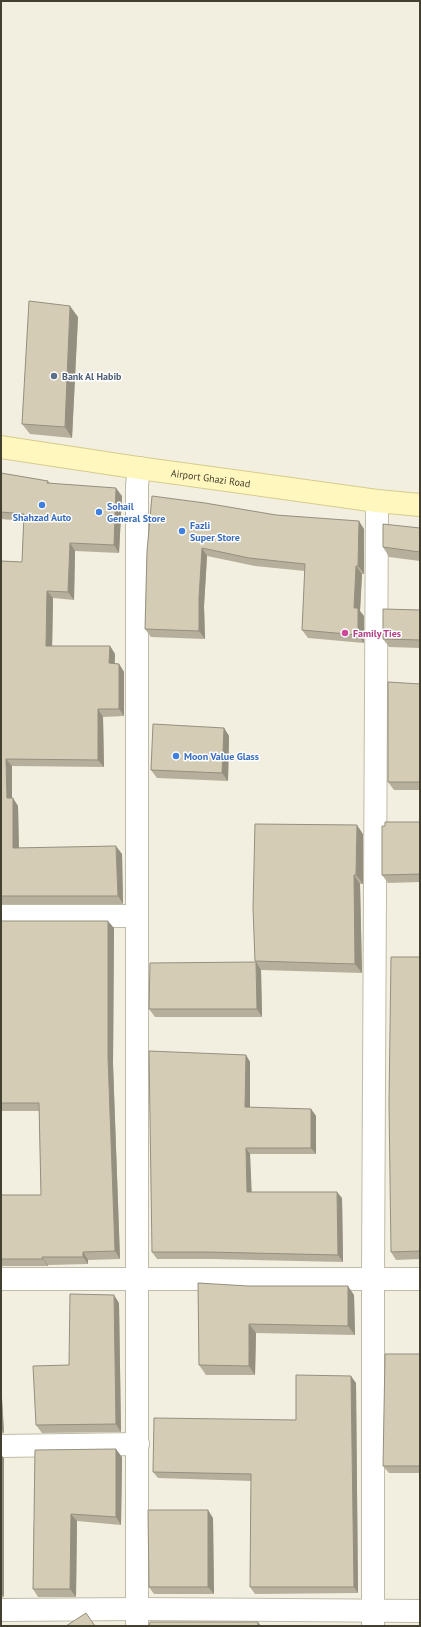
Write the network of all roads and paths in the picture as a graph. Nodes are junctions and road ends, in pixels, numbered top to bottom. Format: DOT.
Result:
graph roads {
  1 [pos="1,447"];
  2 [pos="139,468"];
  3 [pos="377,501"];
  4 [pos="420,505"];
  5 [pos="1,916"];
  6 [pos="137,916"];
  7 [pos="1,1279"];
  8 [pos="136,1279"];
  9 [pos="372,1279"];
  10 [pos="420,1279"];
  11 [pos="138,1444"];
  12 [pos="1,1446"];
  13 [pos="1,1610"];
  14 [pos="420,1611"];
  15 [pos="138,1618"];
  16 [pos="373,1619"];
  1 -- 2 [label="main road, Airport Ghazi Road"];
  2 -- 3 [label="main road, Airport Ghazi Road"];
  2 -- 6 [label="street"];
  3 -- 4 [label="main road, Airport Ghazi Road"];
  3 -- 9 [label="street"];
  5 -- 6 [label="street"];
  6 -- 8 [label="street"];
  7 -- 8 [label="street"];
  8 -- 9 [label="street"];
  8 -- 11 [label="street"];
  9 -- 10 [label="street"];
  9 -- 16 [label="street"];
  11 -- 12 [label="street"];
  11 -- 15 [label="street"];
  13 -- 15 [label="street"];
  14 -- 16 [label="street"];
  15 -- 16 [label="street"];
}
